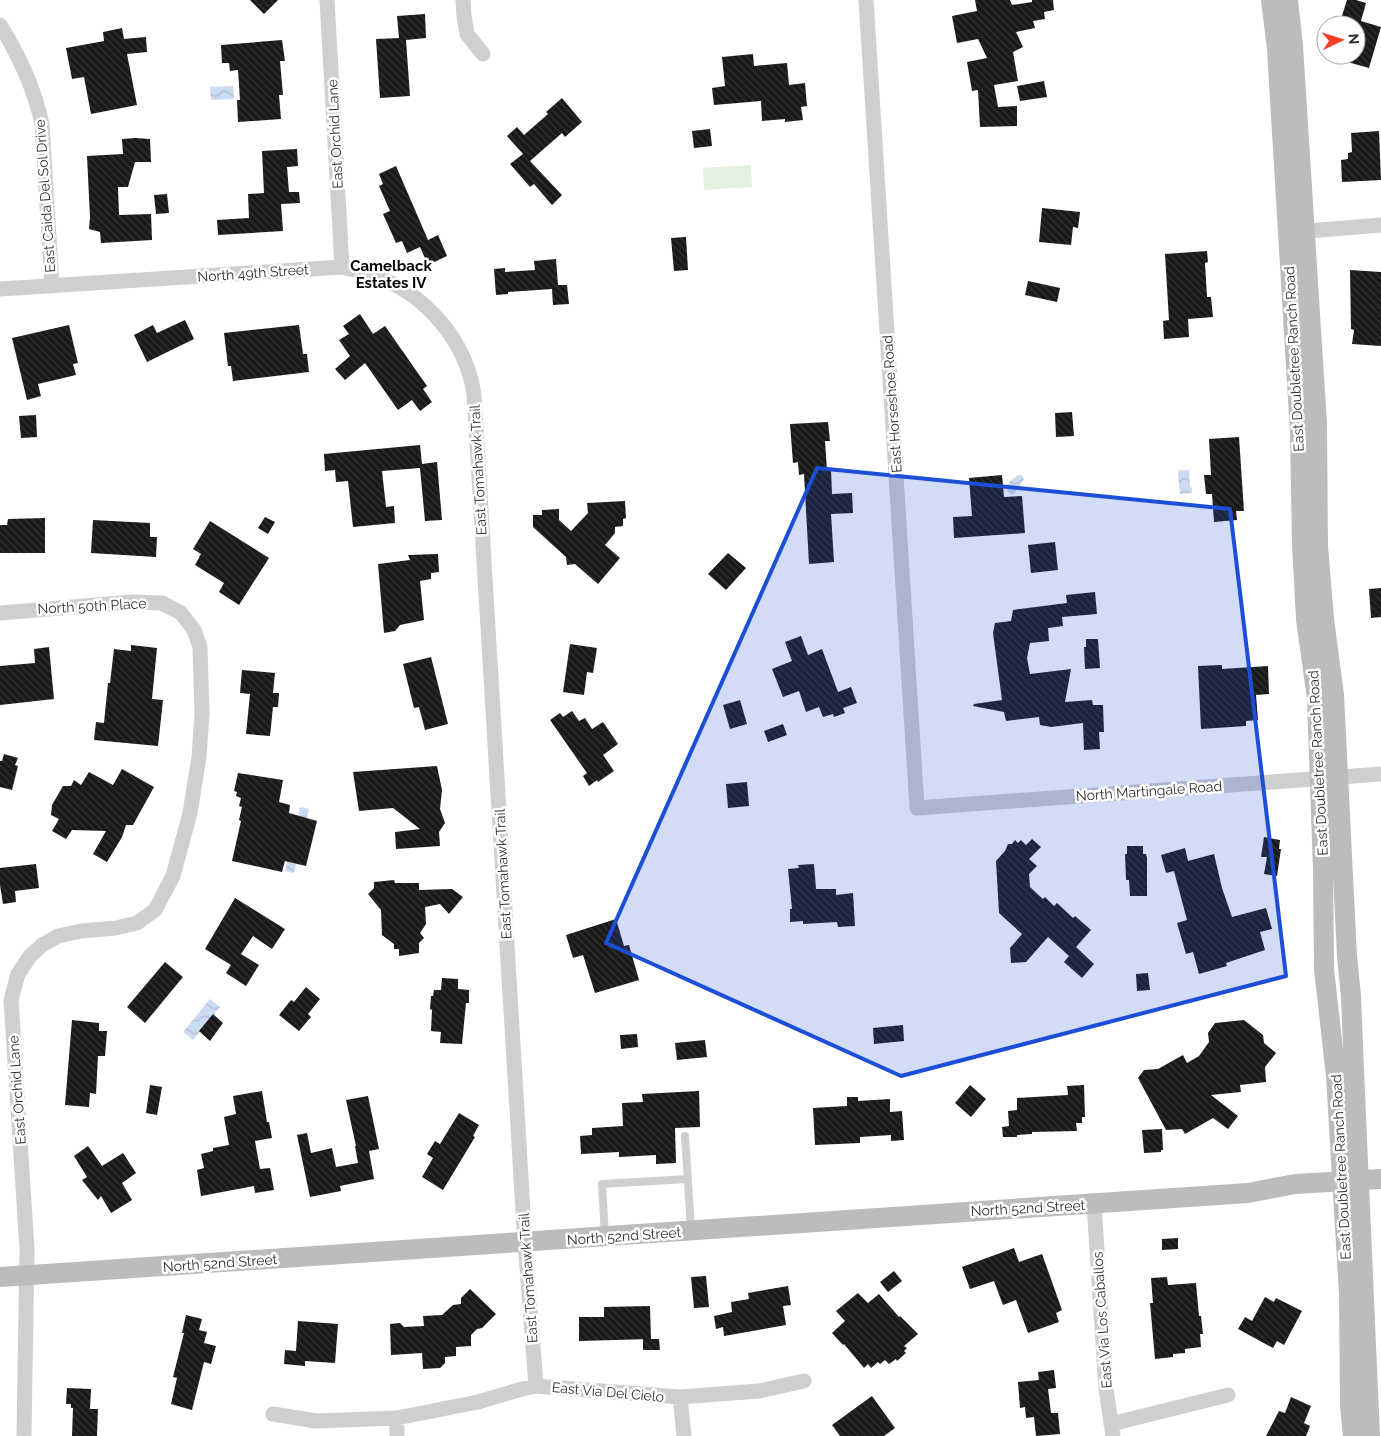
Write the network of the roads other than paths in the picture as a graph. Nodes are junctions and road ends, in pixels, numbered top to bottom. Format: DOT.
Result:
graph roads {
  1 [pos="327,0"];
  2 [pos="463,0"];
  3 [pos="866,0"];
  4 [pos="1271,0"];
  5 [pos="1288,0"];
  6 [pos="0,25"];
  7 [pos="483,54"];
  8 [pos="1381,225"];
  9 [pos="1296,232"];
  10 [pos="342,267"];
  11 [pos="52,286"];
  12 [pos="0,289"];
  13 [pos="467,363"];
  14 [pos="0,613"];
  15 [pos="181,613"];
  16 [pos="1381,774"];
  17 [pos="1330,778"];
  18 [pos="917,808"];
  19 [pos="1351,1006"];
  20 [pos="1328,1007"];
  21 [pos="685,1136"];
  22 [pos="688,1179"];
  23 [pos="1381,1179"];
  24 [pos="1350,1187"];
  25 [pos="1381,1191"];
  26 [pos="1094,1204"];
  27 [pos="691,1231"];
  28 [pos="605,1238"];
  29 [pos="525,1243"];
  30 [pos="27,1276"];
  31 [pos="0,1277"];
  32 [pos="804,1381"];
  33 [pos="536,1386"];
  34 [pos="1228,1395"];
  35 [pos="680,1397"];
  36 [pos="1359,1406"];
  37 [pos="273,1414"];
  38 [pos="397,1418"];
  39 [pos="1112,1430"];
  40 [pos="24,1436"];
  41 [pos="397,1436"];
  42 [pos="684,1436"];
  43 [pos="1353,1436"];
  44 [pos="1370,1436"];
  1 -- 10 [label="street, East Orchid Lane"];
  2 -- 7 [label="street"];
  3 -- 18 [label="street, East Horseshoe Road"];
  4 -- 9 [label="main road, East Doubletree Ranch Road"];
  5 -- 9 [label="main road, East Doubletree Ranch Road"];
  6 -- 11 [label="street, East Caida Del Sol Drive"];
  8 -- 9 [label="street"];
  9 -- 17 [label="main road, East Doubletree Ranch Road"];
  10 -- 11 [label="street, North 49th Street"];
  10 -- 13 [label="street, North 49th Street"];
  11 -- 12 [label="street, North 49th Street"];
  13 -- 29 [label="street, East Tomahawk Trail"];
  14 -- 15 [label="street, North 50th Place"];
  15 -- 30 [label="street, East Orchid Lane"];
  16 -- 17 [label="street, North Martingale Road"];
  17 -- 18 [label="street, North Martingale Road"];
  17 -- 19 [label="main road, East Doubletree Ranch Road"];
  17 -- 20 [label="main road, East Doubletree Ranch Road"];
  19 -- 20 [label="main road"];
  19 -- 24 [label="main road, East Doubletree Ranch Road"];
  20 -- 24 [label="main road, East Doubletree Ranch Road"];
  21 -- 22 [label="lane"];
  22 -- 27 [label="lane"];
  22 -- 28 [label="lane"];
  23 -- 24 [label="main road, North 52nd Street"];
  24 -- 25 [label="main road, North 52nd Street"];
  24 -- 26 [label="main road, North 52nd Street"];
  24 -- 36 [label="main road, East Doubletree Ranch Road"];
  26 -- 27 [label="main road, North 52nd Street"];
  26 -- 39 [label="street, East Via Los Caballos"];
  27 -- 28 [label="main road, North 52nd Street"];
  28 -- 29 [label="main road, North 52nd Street"];
  29 -- 30 [label="main road, North 52nd Street"];
  29 -- 33 [label="street, East Tomahawk Trail"];
  30 -- 31 [label="main road, North 52nd Street"];
  30 -- 40 [label="street, East Orchid Lane"];
  32 -- 35 [label="street, East Via Del Cielo"];
  33 -- 35 [label="street, East Via Del Cielo"];
  33 -- 38 [label="street, East Via Del Cielo"];
  34 -- 39 [label="street"];
  35 -- 42 [label="street, East Via Del Cielo"];
  36 -- 43 [label="main road, East Doubletree Ranch Road"];
  36 -- 44 [label="main road, East Doubletree Ranch Road"];
  37 -- 38 [label="street, East Via Del Cielo"];
  38 -- 41 [label="street"];
}
